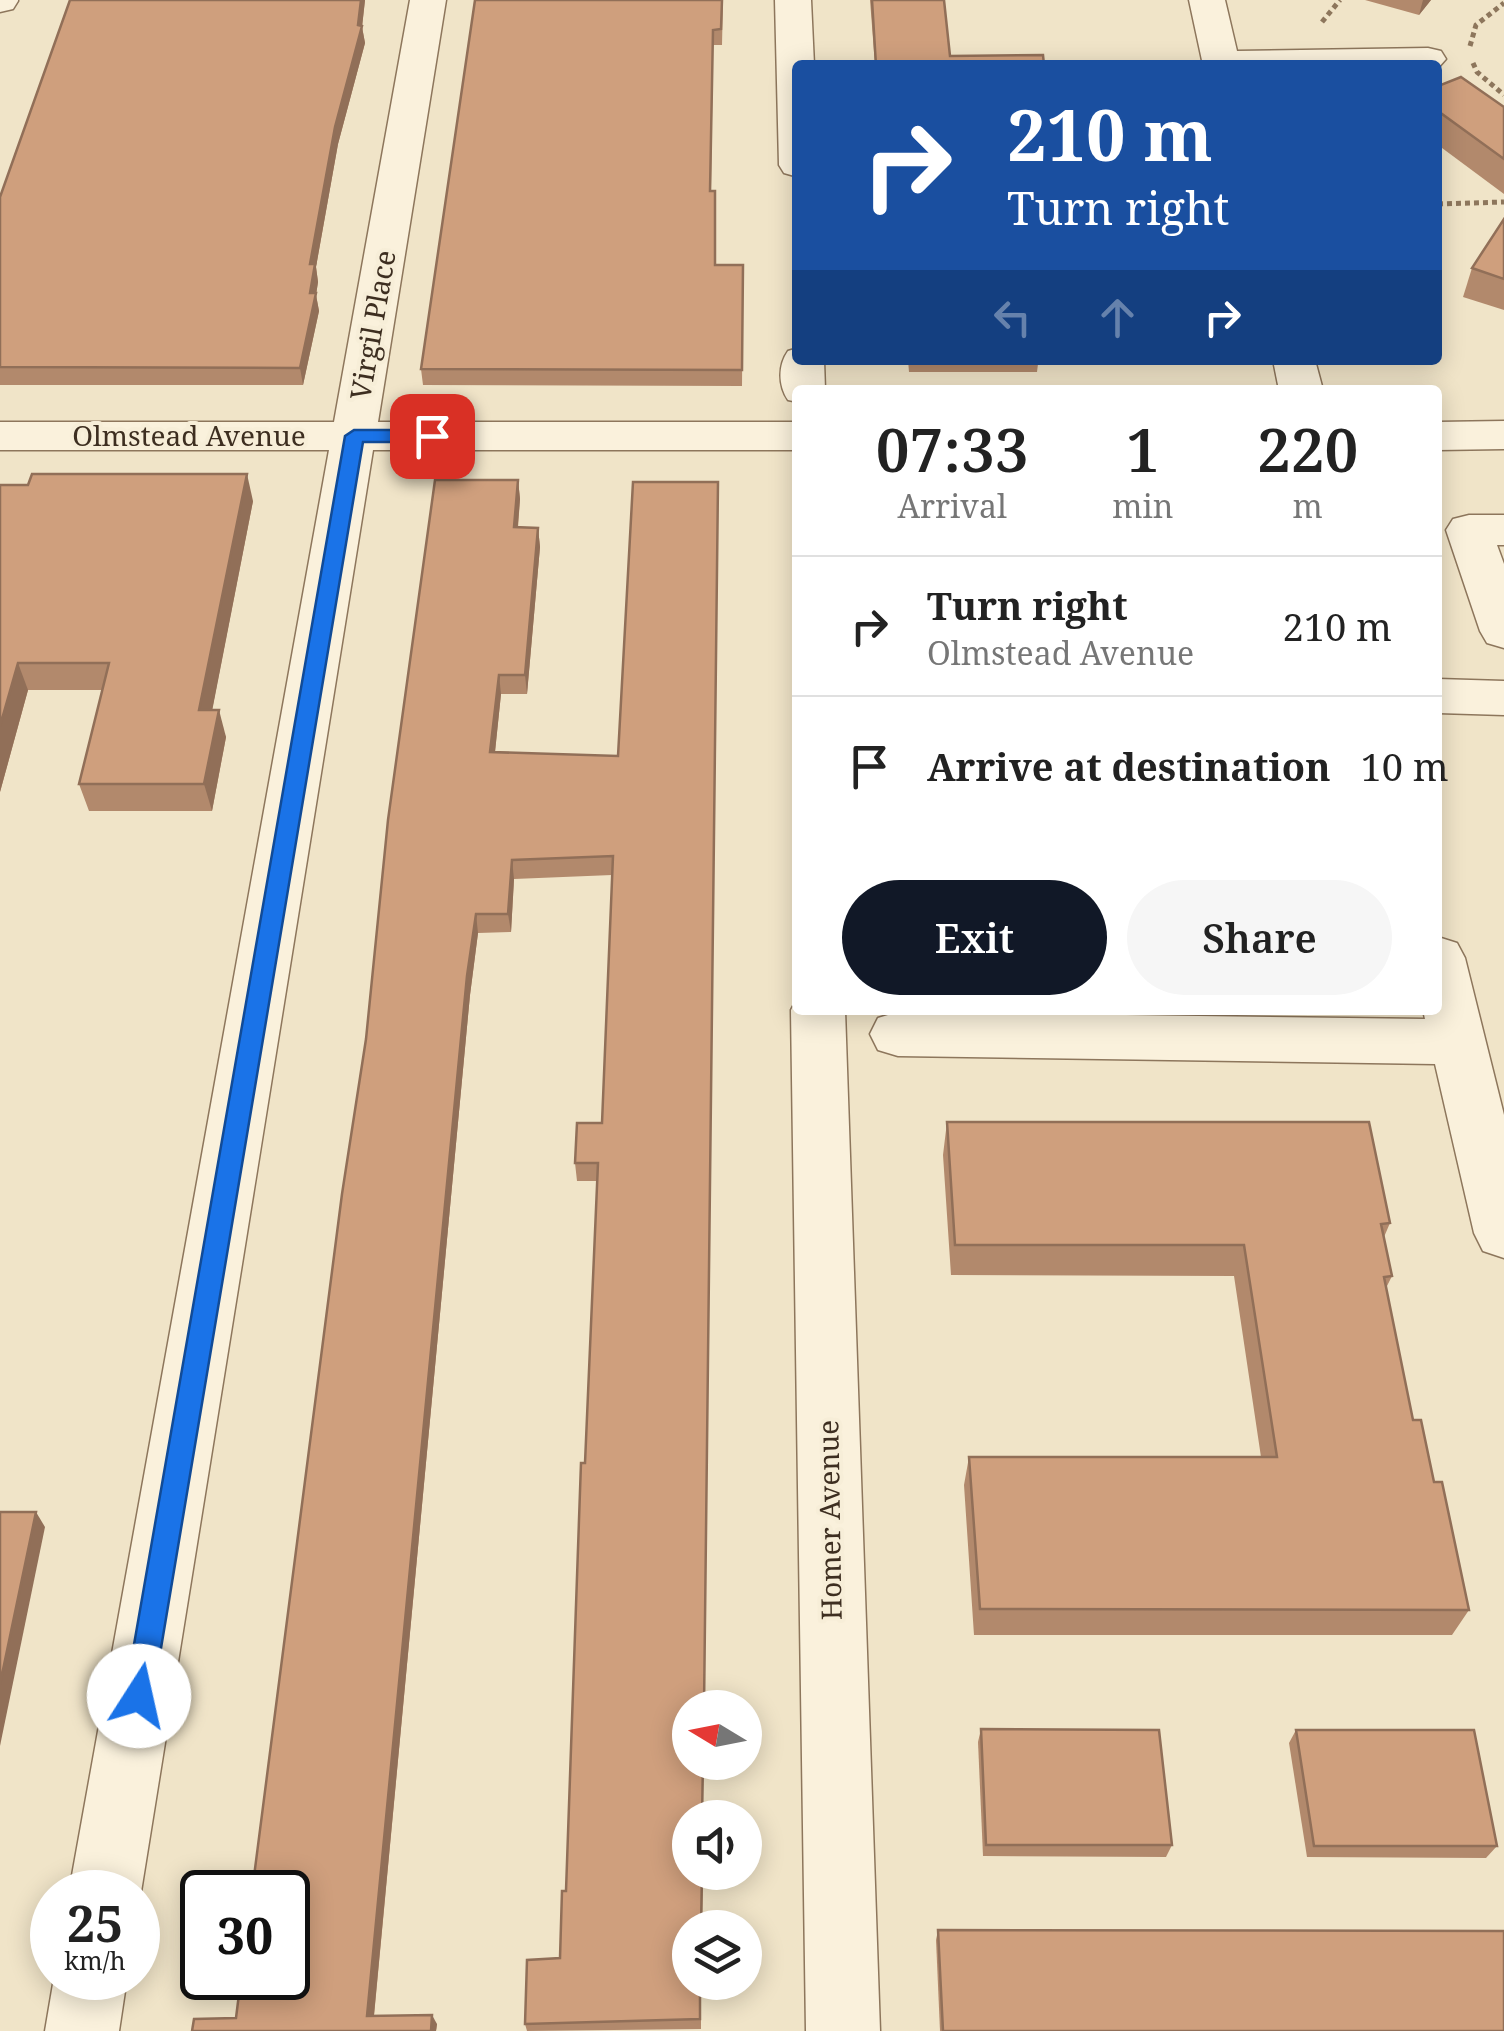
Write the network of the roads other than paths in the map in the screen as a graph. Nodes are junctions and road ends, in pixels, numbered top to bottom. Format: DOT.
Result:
graph roads {
  1 [pos="428,0"];
  2 [pos="793,0"];
  3 [pos="1207,0"];
  4 [pos="1428,59"];
  5 [pos="795,60"];
  6 [pos="1221,60"];
  7 [pos="1387,60"];
  8 [pos="1504,435"];
  9 [pos="0,436"];
  10 [pos="354,436"];
  11 [pos="792,436"];
  12 [pos="1442,436"];
  13 [pos="1504,530"];
  14 [pos="1504,631"];
  15 [pos="1442,696"];
  16 [pos="1504,698"];
  17 [pos="1442,975"];
  18 [pos="818,1015"];
  19 [pos="898,1034"];
  20 [pos="1458,1042"];
  21 [pos="1504,1233"];
  22 [pos="109,1870"];
  23 [pos="87,2000"];
  24 [pos="82,2031"];
  25 [pos="842,2031"];
  1 -- 10 [label="street, Virgil Place"];
  2 -- 5 [label="street"];
  3 -- 6 [label="street"];
  4 -- 7 [label="street"];
  8 -- 12 [label="street"];
  9 -- 10 [label="street, Olmstead Avenue"];
  10 -- 11 [label="street, Olmstead Avenue"];
  10 -- 22 [label="street, Virgil Place"];
  13 -- 14 [label="street"];
  15 -- 16 [label="street"];
  17 -- 20 [label="street"];
  18 -- 25 [label="street, Homer Avenue"];
  19 -- 20 [label="street"];
  20 -- 21 [label="street"];
  23 -- 24 [label="street"];
}
